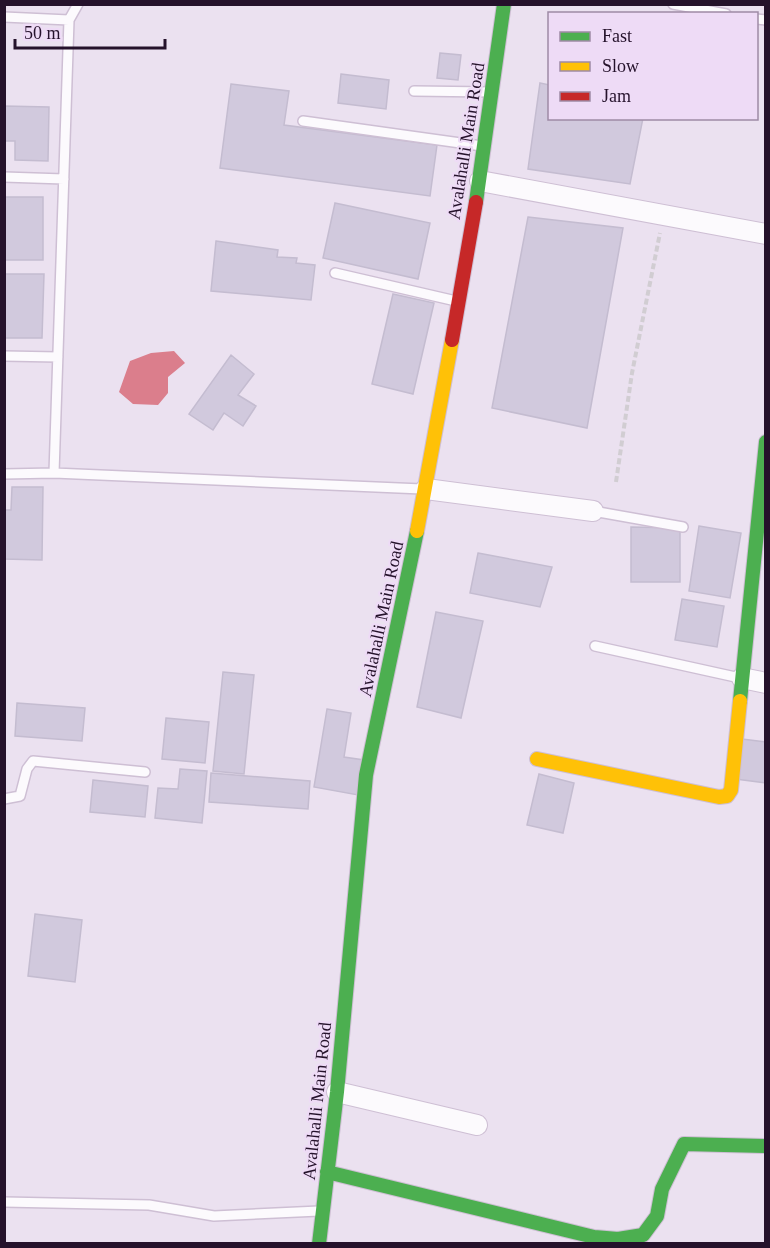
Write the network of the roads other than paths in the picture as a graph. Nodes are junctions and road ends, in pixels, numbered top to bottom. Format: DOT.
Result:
graph roads {
  1 [pos="78,4"];
  2 [pos="504,4"];
  3 [pos="673,4"];
  4 [pos="715,12"];
  5 [pos="4,17"];
  6 [pos="69,20"];
  7 [pos="414,91"];
  8 [pos="493,92"];
  9 [pos="303,121"];
  10 [pos="485,147"];
  11 [pos="4,177"];
  12 [pos="64,178"];
  13 [pos="480,181"];
  14 [pos="765,234"];
  15 [pos="335,273"];
  16 [pos="458,301"];
  17 [pos="4,356"];
  18 [pos="58,357"];
  19 [pos="765,442"];
  20 [pos="54,472"];
  21 [pos="4,474"];
  22 [pos="426,489"];
  23 [pos="593,511"];
  24 [pos="683,526"];
  25 [pos="595,646"];
  26 [pos="742,678"];
  27 [pos="765,683"];
  28 [pos="537,759"];
  29 [pos="145,772"];
  30 [pos="4,799"];
  31 [pos="338,1092"];
  32 [pos="477,1125"];
  33 [pos="765,1146"];
  34 [pos="327,1172"];
  35 [pos="4,1202"];
  36 [pos="322,1211"];
  37 [pos="322,1242"];
  1 -- 6 [label="lane"];
  2 -- 8 [label="main road, Avalahalli Main Road"];
  3 -- 4 [label="lane"];
  5 -- 6 [label="lane"];
  6 -- 12 [label="lane"];
  7 -- 8 [label="lane"];
  8 -- 10 [label="main road, Avalahalli Main Road"];
  9 -- 10 [label="lane"];
  10 -- 13 [label="main road, Avalahalli Main Road"];
  11 -- 12 [label="lane"];
  12 -- 18 [label="lane"];
  13 -- 14 [label="street"];
  13 -- 16 [label="main road, Avalahalli Main Road"];
  15 -- 16 [label="lane"];
  16 -- 22 [label="main road, Avalahalli Main Road"];
  17 -- 18 [label="lane"];
  18 -- 20 [label="lane"];
  19 -- 26 [label="main road"];
  20 -- 21 [label="lane"];
  20 -- 22 [label="lane"];
  22 -- 23 [label="street"];
  22 -- 31 [label="main road, Avalahalli Main Road"];
  23 -- 24 [label="lane"];
  25 -- 26 [label="lane"];
  26 -- 27 [label="street"];
  26 -- 28 [label="main road"];
  29 -- 30 [label="lane"];
  31 -- 32 [label="street"];
  31 -- 34 [label="main road, Avalahalli Main Road"];
  33 -- 34 [label="main road"];
  34 -- 36 [label="main road, Avalahalli Main Road"];
  35 -- 36 [label="lane"];
  36 -- 37 [label="main road, Avalahalli Main Road"];
}
